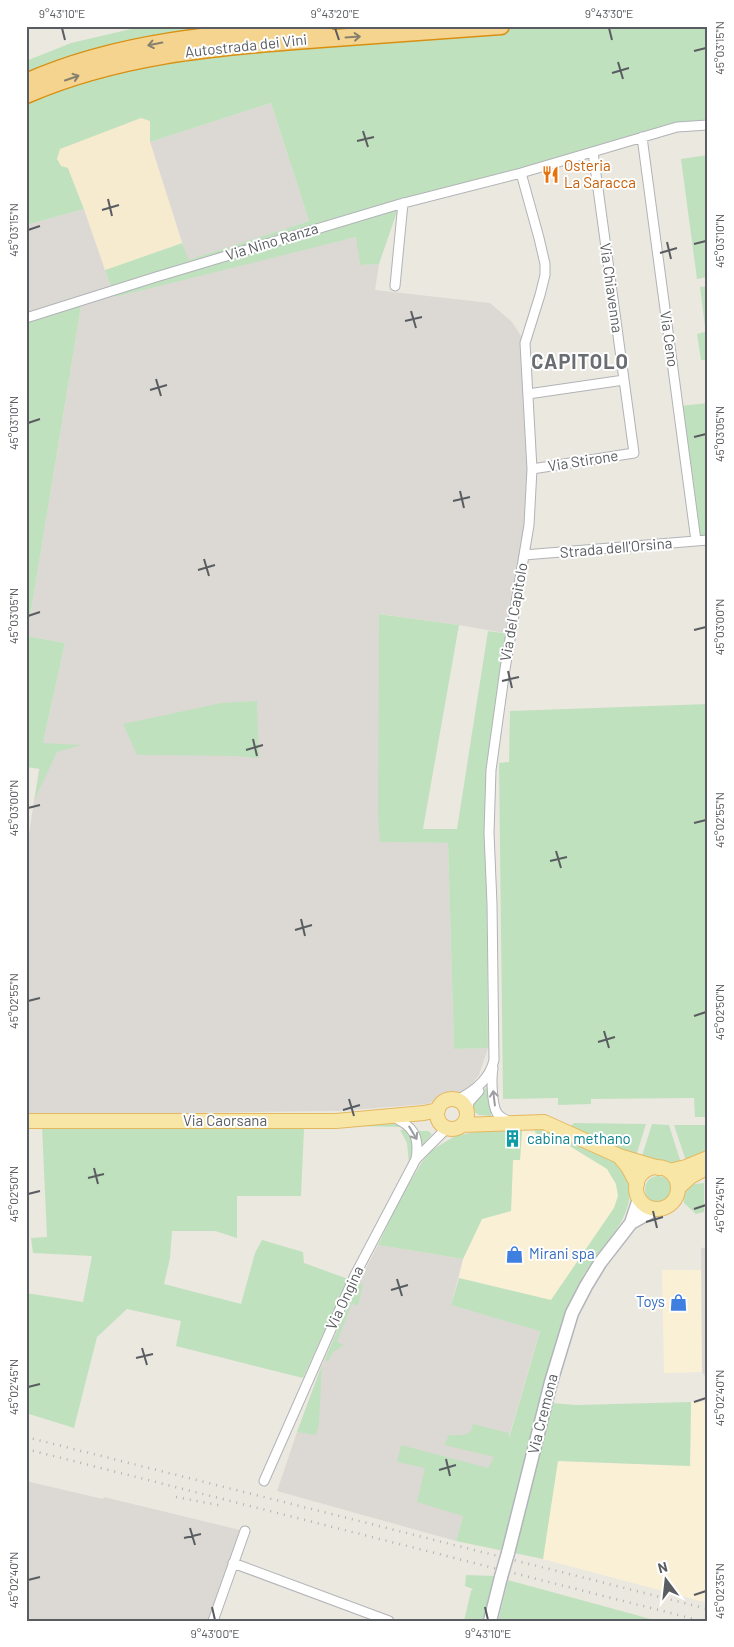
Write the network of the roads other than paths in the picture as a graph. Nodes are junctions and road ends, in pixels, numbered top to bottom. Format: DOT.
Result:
graph roads {
  1 [pos="325,26"];
  2 [pos="501,26"];
  3 [pos="26,82"];
  4 [pos="26,95"];
  5 [pos="708,126"];
  6 [pos="642,137"];
  7 [pos="593,152"];
  8 [pos="521,173"];
  9 [pos="403,203"];
  10 [pos="395,286"];
  11 [pos="26,318"];
  12 [pos="624,380"];
  13 [pos="528,394"];
  14 [pos="634,453"];
  15 [pos="532,469"];
  16 [pos="708,540"];
  17 [pos="696,541"];
  18 [pos="524,555"];
  19 [pos="491,1071"];
  20 [pos="457,1100"];
  21 [pos="438,1110"];
  22 [pos="424,1114"];
  23 [pos="393,1116"];
  24 [pos="465,1117"];
  25 [pos="26,1121"];
  26 [pos="506,1123"];
  27 [pos="444,1126"];
  28 [pos="619,1156"];
  29 [pos="416,1158"];
  30 [pos="708,1158"];
  31 [pos="708,1167"];
  32 [pos="664,1169"];
  33 [pos="637,1184"];
  34 [pos="678,1188"];
  35 [pos="639,1199"];
  36 [pos="656,1209"];
  37 [pos="631,1223"];
  38 [pos="264,1481"];
  39 [pos="245,1531"];
  40 [pos="233,1563"];
  41 [pos="213,1621"];
  42 [pos="389,1621"];
  43 [pos="490,1621"];
  1 -- 3 [label="highway, Autostrada dei Vini, one-way"];
  4 -- 2 [label="highway, Autostrada dei Vini, one-way"];
  5 -- 6 [label="street, Via Nino Ranza"];
  6 -- 7 [label="street, Via Nino Ranza"];
  6 -- 17 [label="street, Via Ceno"];
  7 -- 8 [label="street, Via Nino Ranza"];
  7 -- 12 [label="street, Via Chiavenna"];
  8 -- 9 [label="street, Via Nino Ranza"];
  8 -- 13 [label="street, Via del Capitolo"];
  9 -- 10 [label="street"];
  9 -- 11 [label="street, Via Nino Ranza"];
  12 -- 13 [label="street"];
  12 -- 14 [label="street, Via Chiavenna"];
  13 -- 15 [label="street, Via del Capitolo"];
  14 -- 15 [label="street, Via Stirone"];
  15 -- 18 [label="street, Via del Capitolo"];
  16 -- 17 [label="street, Strada dell'Orsina"];
  17 -- 18 [label="street, Strada dell'Orsina"];
  18 -- 19 [label="street, Via del Capitolo"];
  19 -- 20 [label="street"];
  19 -- 24 [label="street"];
  26 -- 19 [label="street, Via del Capitolo, one-way"];
  20 -- 21 [label="main road, Via Caorsana"];
  20 -- 24 [label="main road"];
  21 -- 22 [label="main road, Via Caorsana"];
  21 -- 27 [label="main road"];
  22 -- 23 [label="main road, Via Caorsana"];
  22 -- 27 [label="main road"];
  23 -- 25 [label="main road, Via Caorsana"];
  23 -- 29 [label="street, one-way"];
  24 -- 26 [label="main road"];
  24 -- 27 [label="main road"];
  26 -- 28 [label="main road"];
  27 -- 29 [label="street, Via Ongina"];
  28 -- 32 [label="main road"];
  28 -- 33 [label="main road"];
  29 -- 38 [label="street, Via Ongina"];
  30 -- 32 [label="main road"];
  31 -- 34 [label="main road"];
  32 -- 33 [label="main road"];
  32 -- 34 [label="main road"];
  33 -- 35 [label="main road"];
  34 -- 36 [label="main road"];
  35 -- 36 [label="main road"];
  35 -- 37 [label="main road"];
  36 -- 37 [label="main road"];
  37 -- 43 [label="main road, Via Cremona, bridge"];
  39 -- 40 [label="street"];
  40 -- 41 [label="street"];
  40 -- 42 [label="street"];
}
